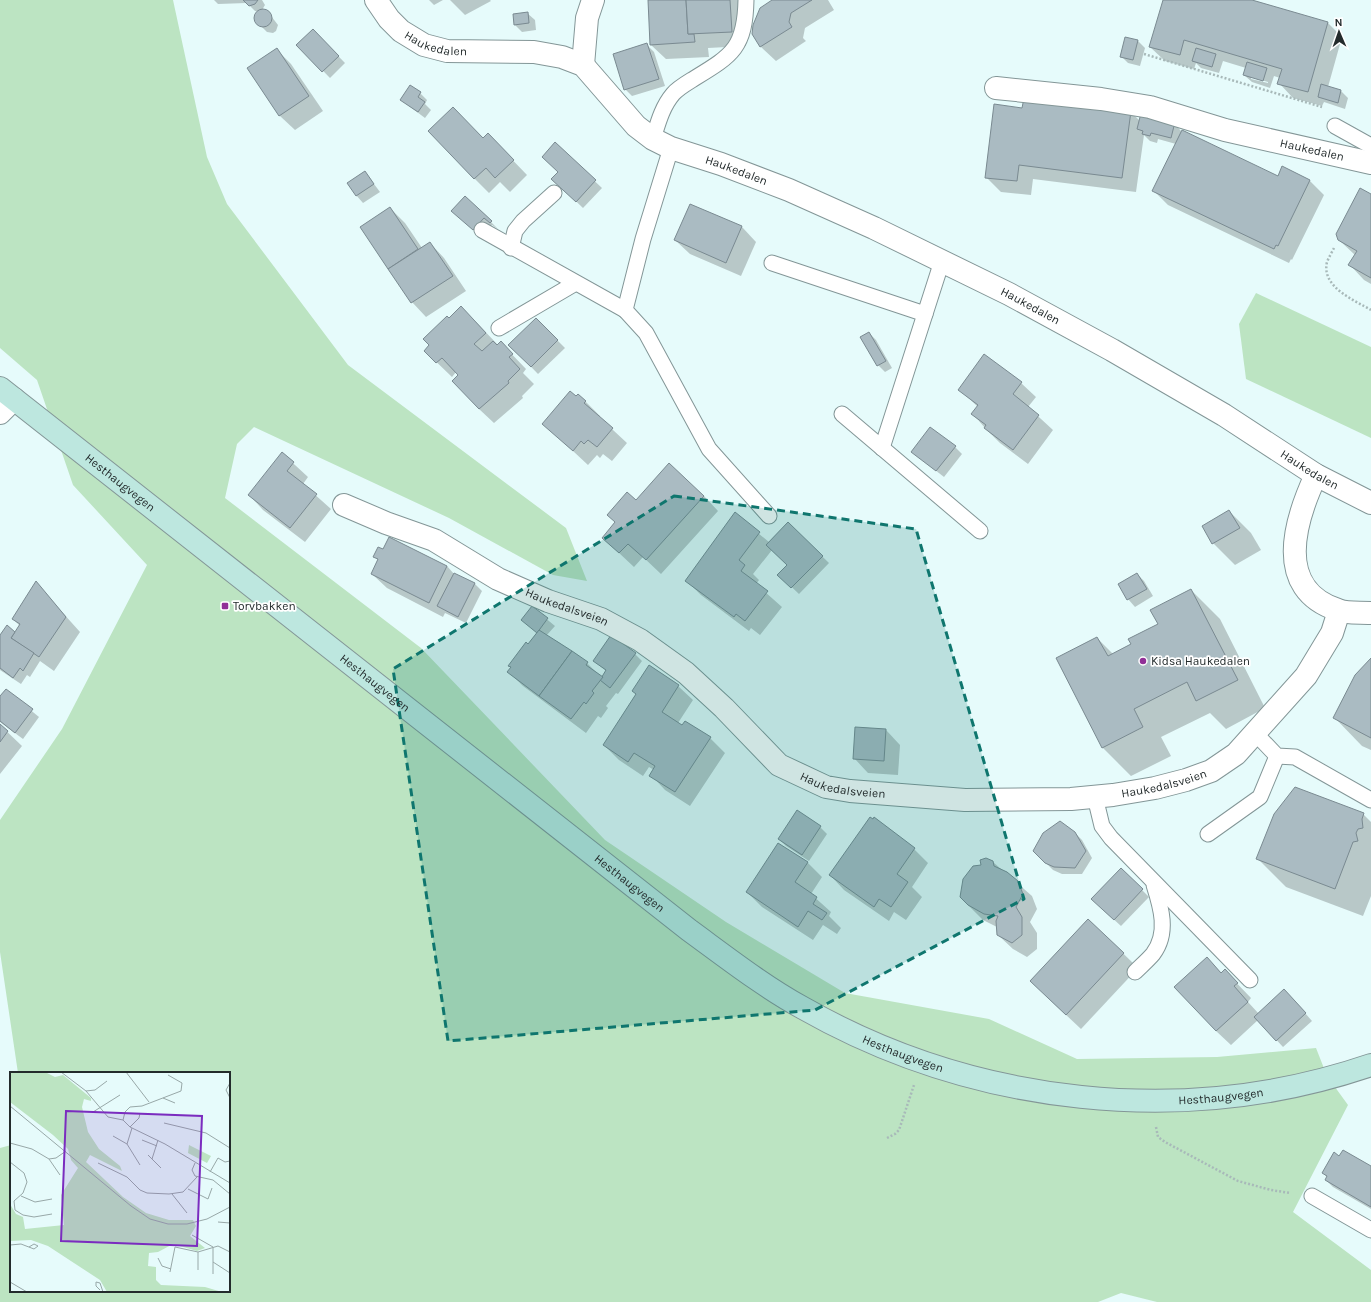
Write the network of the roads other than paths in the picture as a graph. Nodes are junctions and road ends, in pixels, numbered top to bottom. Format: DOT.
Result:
graph roads {
  1 [pos="376,0"];
  2 [pos="593,0"];
  3 [pos="746,0"];
  4 [pos="583,65"];
  5 [pos="996,88"];
  6 [pos="1335,126"];
  7 [pos="662,144"];
  8 [pos="1371,146"];
  9 [pos="1371,163"];
  10 [pos="554,193"];
  11 [pos="482,230"];
  12 [pos="511,248"];
  13 [pos="942,261"];
  14 [pos="772,263"];
  15 [pos="574,284"];
  16 [pos="625,310"];
  17 [pos="925,314"];
  18 [pos="499,328"];
  19 [pos="5,400"];
  20 [pos="842,414"];
  21 [pos="882,448"];
  22 [pos="1316,475"];
  23 [pos="1371,503"];
  24 [pos="344,505"];
  25 [pos="769,516"];
  26 [pos="980,531"];
  27 [pos="1339,611"];
  28 [pos="1371,613"];
  29 [pos="1256,734"];
  30 [pos="1277,756"];
  31 [pos="1095,797"];
  32 [pos="1371,800"];
  33 [pos="1208,834"];
  34 [pos="1153,882"];
  35 [pos="1135,972"];
  36 [pos="1250,980"];
  37 [pos="1371,1065"];
  38 [pos="1312,1196"];
  39 [pos="1371,1230"];
  1 -- 4 [label="street, Haukedalen"];
  2 -- 4 [label="street"];
  3 -- 7 [label="lane"];
  4 -- 7 [label="street, Haukedalen"];
  5 -- 9 [label="street, Haukedalen"];
  6 -- 8 [label="lane"];
  7 -- 13 [label="street, Haukedalen"];
  7 -- 16 [label="lane"];
  10 -- 12 [label="lane"];
  11 -- 12 [label="lane"];
  12 -- 15 [label="lane"];
  13 -- 17 [label="lane"];
  13 -- 22 [label="street, Haukedalen"];
  14 -- 17 [label="lane"];
  15 -- 16 [label="lane"];
  15 -- 18 [label="lane"];
  16 -- 25 [label="lane"];
  17 -- 21 [label="lane"];
  19 -- 37 [label="main road, Hesthaugvegen"];
  20 -- 21 [label="lane"];
  21 -- 26 [label="lane"];
  22 -- 23 [label="street, Haukedalen"];
  22 -- 27 [label="street"];
  24 -- 31 [label="street, Haukedalsveien"];
  27 -- 28 [label="street"];
  27 -- 29 [label="street, Haukedalsveien"];
  29 -- 30 [label="lane"];
  29 -- 31 [label="street, Haukedalsveien"];
  30 -- 32 [label="lane"];
  30 -- 33 [label="lane"];
  31 -- 34 [label="lane"];
  34 -- 35 [label="lane"];
  34 -- 36 [label="lane"];
  38 -- 39 [label="lane"];
}
